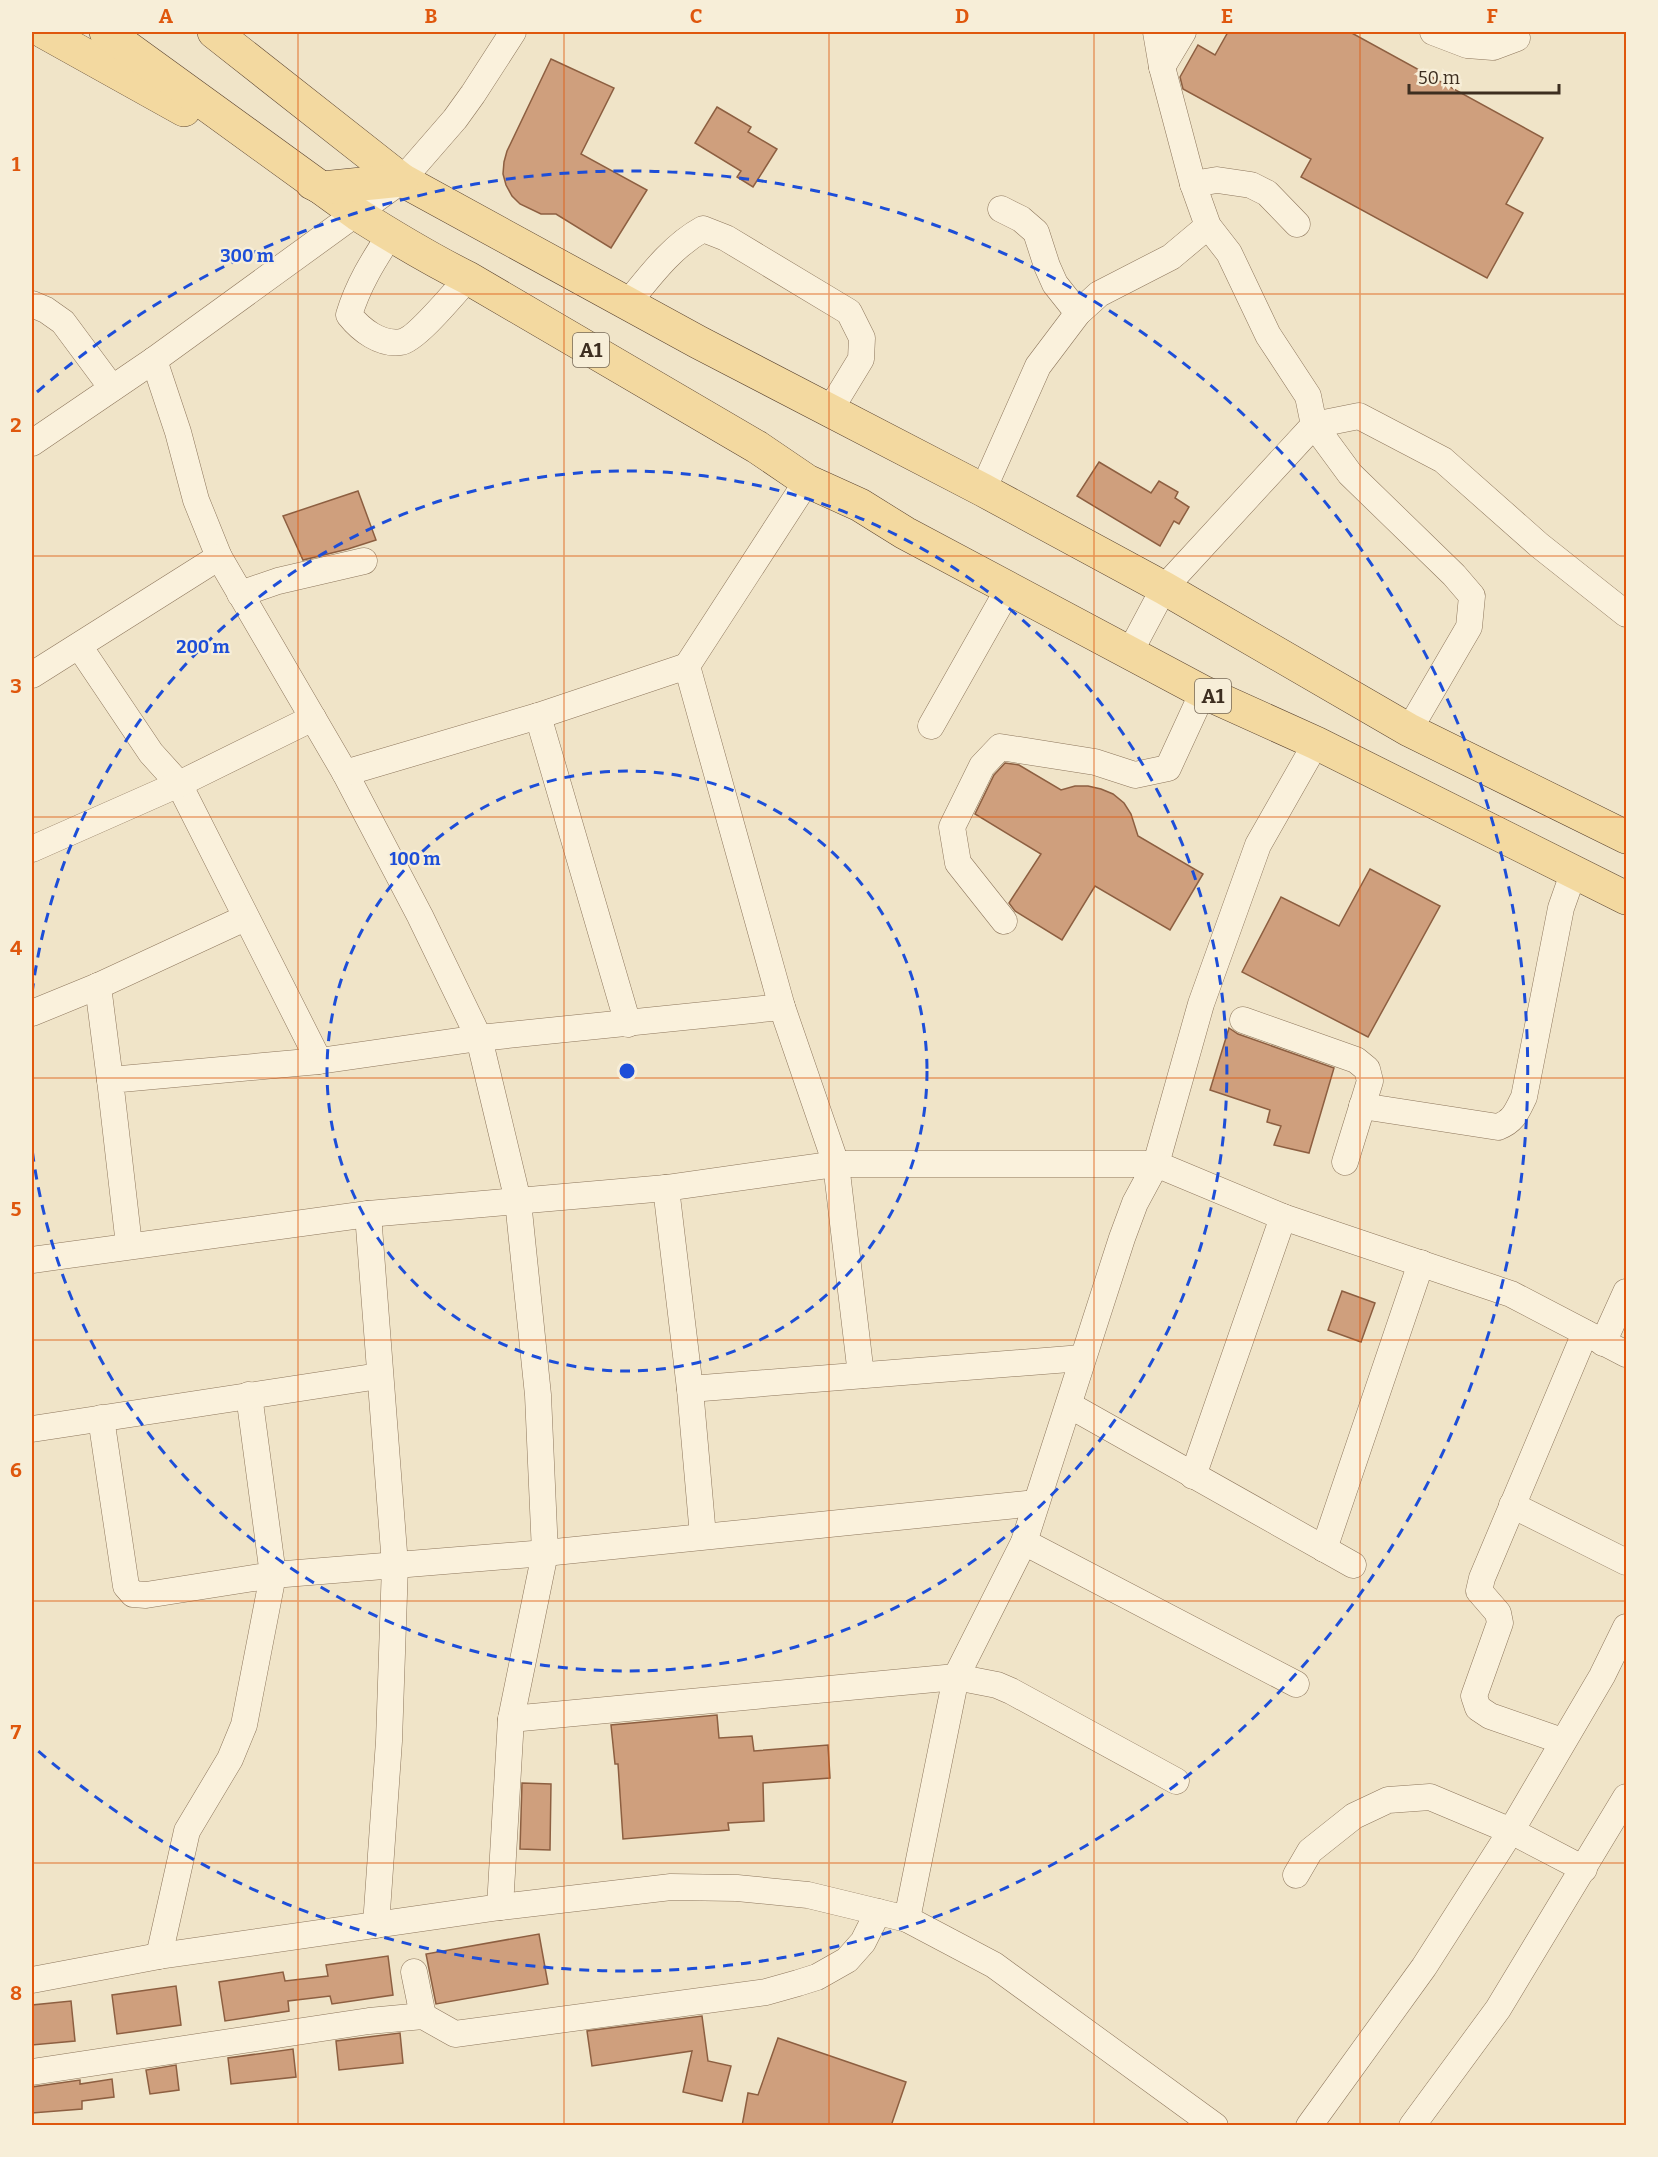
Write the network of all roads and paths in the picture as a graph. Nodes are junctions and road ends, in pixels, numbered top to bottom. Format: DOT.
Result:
graph roads {
  1 [pos="44,32"];
  2 [pos="106,32"];
  3 [pos="214,32"];
  4 [pos="513,32"];
  5 [pos="1156,32"];
  6 [pos="1183,32"];
  7 [pos="1433,32"];
  8 [pos="1517,38"];
  9 [pos="1162,67"];
  10 [pos="402,180"];
  11 [pos="1193,184"];
  12 [pos="322,188"];
  13 [pos="1001,209"];
  14 [pos="357,214"];
  15 [pos="1297,224"];
  16 [pos="1208,226"];
  17 [pos="390,235"];
  18 [pos="468,278"];
  19 [pos="627,303"];
  20 [pos="32,304"];
  21 [pos="1078,313"];
  22 [pos="154,360"];
  23 [pos="112,388"];
  24 [pos="830,410"];
  25 [pos="1314,425"];
  26 [pos="32,442"];
  27 [pos="807,482"];
  28 [pos="982,490"];
  29 [pos="219,557"];
  30 [pos="364,561"];
  31 [pos="1009,588"];
  32 [pos="1164,588"];
  33 [pos="240,594"];
  34 [pos="1626,614"];
  35 [pos="79,646"];
  36 [pos="1130,652"];
  37 [pos="687,666"];
  38 [pos="32,675"];
  39 [pos="1203,692"];
  40 [pos="538,716"];
  41 [pos="313,718"];
  42 [pos="931,726"];
  43 [pos="1409,730"];
  44 [pos="1316,743"];
  45 [pos="345,773"];
  46 [pos="179,783"];
  47 [pos="1626,837"];
  48 [pos="32,849"];
  49 [pos="1574,871"];
  50 [pos="1626,898"];
  51 [pos="245,918"];
  52 [pos="1004,921"];
  53 [pos="98,986"];
  54 [pos="782,1007"];
  55 [pos="32,1013"];
  56 [pos="1243,1020"];
  57 [pos="628,1024"];
  58 [pos="479,1038"];
  59 [pos="319,1061"];
  60 [pos="110,1080"];
  61 [pos="1362,1106"];
  62 [pos="1345,1162"];
  63 [pos="836,1164"];
  64 [pos="1156,1164"];
  65 [pos="666,1188"];
  66 [pos="518,1201"];
  67 [pos="368,1214"];
  68 [pos="1283,1217"];
  69 [pos="129,1245"];
  70 [pos="32,1260"];
  71 [pos="1421,1263"];
  72 [pos="1626,1292"];
  73 [pos="1594,1338"];
  74 [pos="1626,1354"];
  75 [pos="1082,1358"];
  76 [pos="861,1375"];
  77 [pos="379,1376"];
  78 [pos="690,1389"];
  79 [pos="249,1395"];
  80 [pos="1069,1405"];
  81 [pos="101,1418"];
  82 [pos="32,1429"];
  83 [pos="1193,1476"];
  84 [pos="1036,1503"];
  85 [pos="1512,1505"];
  86 [pos="703,1536"];
  87 [pos="1024,1542"];
  88 [pos="1324,1549"];
  89 [pos="545,1553"];
  90 [pos="1626,1562"];
  91 [pos="1353,1564"];
  92 [pos="395,1565"];
  93 [pos="273,1575"];
  94 [pos="1626,1628"];
  95 [pos="956,1677"];
  96 [pos="1296,1684"];
  97 [pos="511,1719"];
  98 [pos="1562,1741"];
  99 [pos="1176,1781"];
  100 [pos="1626,1797"];
  101 [pos="1511,1831"];
  102 [pos="1584,1869"];
  103 [pos="1296,1875"];
  104 [pos="500,1907"];
  105 [pos="878,1912"];
  106 [pos="907,1919"];
  107 [pos="376,1925"];
  108 [pos="159,1956"];
  109 [pos="414,1972"];
  110 [pos="32,1980"];
  111 [pos="423,2016"];
  112 [pos="32,2072"];
  113 [pos="1215,2126"];
  114 [pos="1309,2126"];
  115 [pos="1412,2126"];
  1 -- 12 [label="main road"];
  2 -- 12 [label="main road, A1"];
  3 -- 10 [label="main road"];
  4 -- 10 [label="street"];
  5 -- 9 [label="street"];
  6 -- 9 [label="street"];
  7 -- 8 [label="street"];
  9 -- 11 [label="street"];
  10 -- 12 [label="main road"];
  10 -- 14 [label="street"];
  10 -- 19 [label="main road"];
  11 -- 15 [label="street"];
  11 -- 16 [label="street"];
  12 -- 14 [label="main road, A1"];
  13 -- 21 [label="street"];
  14 -- 17 [label="main road, A1"];
  14 -- 22 [label="street"];
  16 -- 21 [label="street"];
  16 -- 25 [label="street"];
  17 -- 18 [label="main road, A1"];
  17 -- 18 [label="street"];
  18 -- 27 [label="main road, A1"];
  19 -- 24 [label="main road"];
  19 -- 24 [label="street"];
  20 -- 23 [label="street"];
  21 -- 28 [label="street"];
  22 -- 23 [label="street"];
  22 -- 29 [label="street"];
  23 -- 26 [label="street"];
  24 -- 28 [label="main road"];
  25 -- 32 [label="street"];
  25 -- 34 [label="street"];
  25 -- 43 [label="street"];
  27 -- 31 [label="main road, A1"];
  27 -- 37 [label="street"];
  28 -- 32 [label="main road"];
  29 -- 33 [label="street"];
  29 -- 35 [label="street"];
  30 -- 33 [label="street"];
  31 -- 36 [label="main road, A1"];
  31 -- 42 [label="street"];
  32 -- 36 [label="street"];
  32 -- 43 [label="main road"];
  33 -- 41 [label="street"];
  35 -- 38 [label="street"];
  35 -- 46 [label="street"];
  36 -- 39 [label="main road, A1"];
  37 -- 40 [label="street"];
  37 -- 54 [label="street"];
  39 -- 44 [label="main road, A1"];
  39 -- 52 [label="street"];
  40 -- 45 [label="street"];
  40 -- 57 [label="street"];
  41 -- 45 [label="street"];
  41 -- 46 [label="street"];
  43 -- 47 [label="main road"];
  44 -- 49 [label="main road, A1"];
  44 -- 64 [label="street"];
  45 -- 58 [label="street"];
  46 -- 48 [label="street"];
  46 -- 51 [label="street"];
  49 -- 50 [label="main road, A1"];
  49 -- 61 [label="street"];
  51 -- 53 [label="street"];
  51 -- 59 [label="street"];
  53 -- 55 [label="street"];
  53 -- 60 [label="street"];
  54 -- 57 [label="street"];
  54 -- 63 [label="street"];
  56 -- 61 [label="street"];
  57 -- 58 [label="street"];
  58 -- 59 [label="street"];
  58 -- 66 [label="street"];
  59 -- 60 [label="street"];
  60 -- 69 [label="street"];
  61 -- 62 [label="street"];
  63 -- 64 [label="street"];
  63 -- 65 [label="street"];
  63 -- 76 [label="street"];
  64 -- 68 [label="street"];
  64 -- 75 [label="street"];
  65 -- 66 [label="street"];
  65 -- 78 [label="street"];
  66 -- 67 [label="street"];
  66 -- 89 [label="street"];
  67 -- 69 [label="street"];
  67 -- 77 [label="street"];
  68 -- 71 [label="street"];
  68 -- 83 [label="street"];
  69 -- 70 [label="street"];
  71 -- 73 [label="street"];
  71 -- 88 [label="street"];
  72 -- 73 [label="street"];
  73 -- 74 [label="street"];
  73 -- 85 [label="street"];
  75 -- 76 [label="street"];
  75 -- 80 [label="street"];
  76 -- 78 [label="street"];
  77 -- 79 [label="street"];
  77 -- 92 [label="street"];
  78 -- 86 [label="street"];
  79 -- 81 [label="street"];
  79 -- 93 [label="street"];
  80 -- 83 [label="street"];
  80 -- 84 [label="street"];
  81 -- 82 [label="street"];
  81 -- 93 [label="street"];
  83 -- 88 [label="street"];
  84 -- 86 [label="street"];
  84 -- 87 [label="street"];
  85 -- 90 [label="street"];
  85 -- 98 [label="street"];
  86 -- 89 [label="street"];
  87 -- 95 [label="street"];
  87 -- 96 [label="street"];
  88 -- 91 [label="street"];
  89 -- 92 [label="street"];
  89 -- 97 [label="street"];
  92 -- 93 [label="street"];
  92 -- 107 [label="street"];
  93 -- 108 [label="street"];
  94 -- 98 [label="street"];
  95 -- 97 [label="street"];
  95 -- 99 [label="street"];
  95 -- 106 [label="street"];
  97 -- 104 [label="street"];
  98 -- 101 [label="street"];
  100 -- 102 [label="street"];
  101 -- 102 [label="street"];
  101 -- 103 [label="street"];
  101 -- 114 [label="street"];
  102 -- 115 [label="street"];
  104 -- 105 [label="street"];
  104 -- 107 [label="street"];
  105 -- 106 [label="street"];
  105 -- 111 [label="street"];
  106 -- 113 [label="street"];
  107 -- 108 [label="street"];
  108 -- 110 [label="street"];
  109 -- 111 [label="street"];
  111 -- 112 [label="street"];
}
